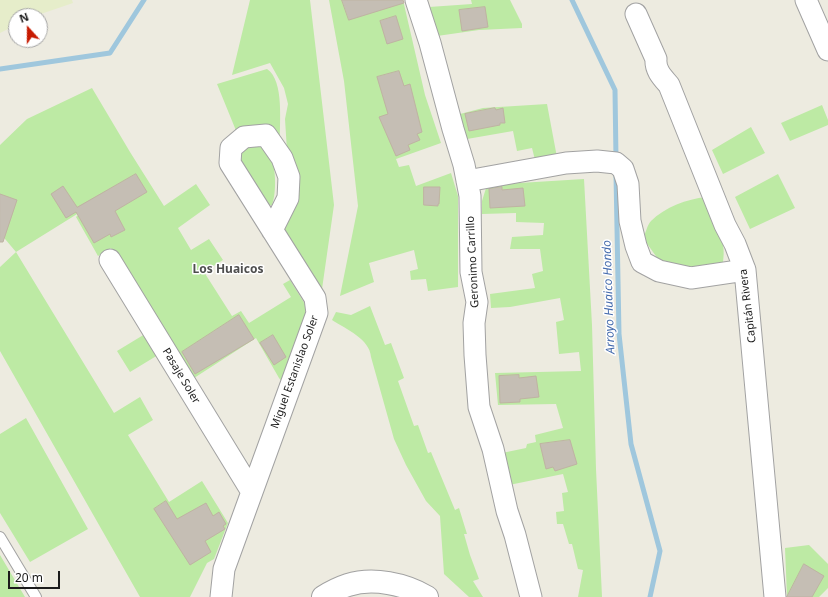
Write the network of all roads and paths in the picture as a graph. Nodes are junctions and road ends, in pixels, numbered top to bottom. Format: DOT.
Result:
graph roads {
  1 [pos="416,0"];
  2 [pos="806,0"];
  3 [pos="636,14"];
  4 [pos="828,50"];
  5 [pos="467,181"];
  6 [pos="272,230"];
  7 [pos="110,260"];
  8 [pos="745,270"];
  9 [pos="252,492"];
  10 [pos="0,537"];
  11 [pos="36,597"];
  12 [pos="221,597"];
  13 [pos="323,597"];
  14 [pos="427,597"];
  15 [pos="531,597"];
  16 [pos="775,597"];
  1 -- 5 [label="street, Geronimo Carrillo"];
  2 -- 4 [label="street"];
  3 -- 8 [label="street, Capitán Rivera"];
  5 -- 8 [label="street"];
  5 -- 15 [label="street, Geronimo Carrillo"];
  6 -- 6 [label="street, Miguel Estanislao Soler"];
  6 -- 9 [label="street, Miguel Estanislao Soler"];
  7 -- 9 [label="street, Pasaje Soler"];
  8 -- 16 [label="street, Capitán Rivera"];
  9 -- 12 [label="street, Miguel Estanislao Soler"];
  10 -- 11 [label="lane"];
  13 -- 14 [label="street"];
}
